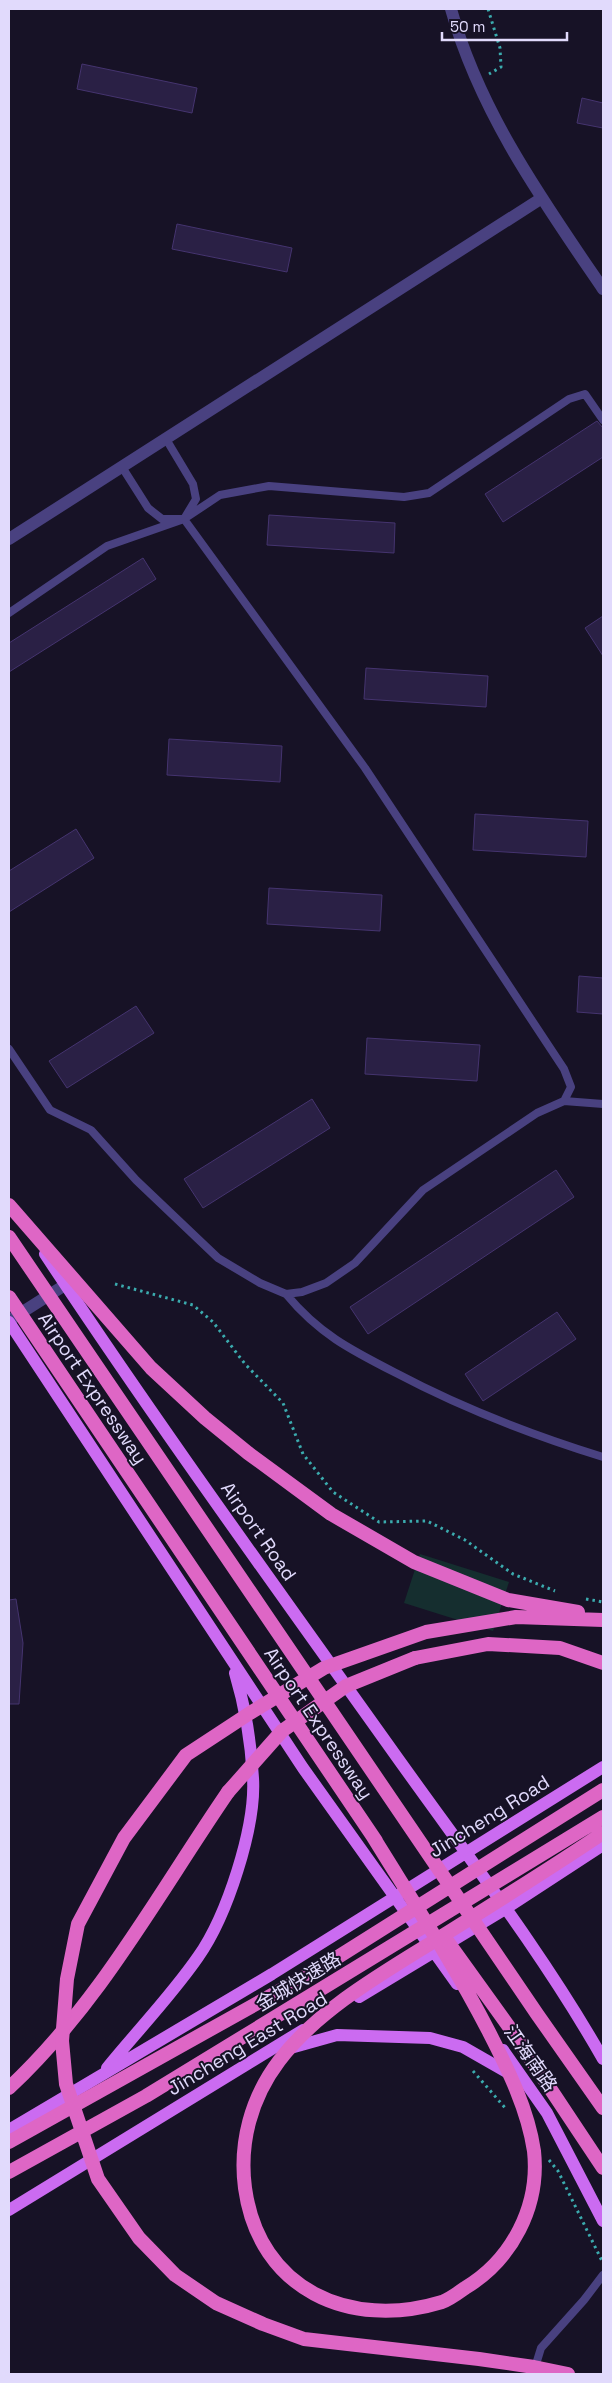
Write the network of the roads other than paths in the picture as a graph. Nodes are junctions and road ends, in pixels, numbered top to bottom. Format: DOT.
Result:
graph roads {
  1 [pos="451,9"];
  2 [pos="542,198"];
  3 [pos="603,289"];
  4 [pos="603,420"];
  5 [pos="166,439"];
  6 [pos="122,467"];
  7 [pos="184,519"];
  8 [pos="9,539"];
  9 [pos="9,613"];
  10 [pos="9,1048"];
  11 [pos="564,1102"];
  12 [pos="603,1104"];
  13 [pos="9,1198"];
  14 [pos="9,1205"];
  15 [pos="9,1237"];
  16 [pos="66,1285"];
  17 [pos="286,1294"];
  18 [pos="9,1296"];
  19 [pos="9,1321"];
  20 [pos="603,1457"];
  21 [pos="603,1618"];
  22 [pos="232,1661"];
  23 [pos="603,1663"];
  24 [pos="603,1767"];
  25 [pos="603,1790"];
  26 [pos="603,1817"];
  27 [pos="603,1833"];
  28 [pos="372,1834"];
  29 [pos="603,1845"];
  30 [pos="465,1852"];
  31 [pos="395,1896"];
  32 [pos="505,1908"];
  33 [pos="434,1951"];
  34 [pos="261,2056"];
  35 [pos="603,2059"];
  36 [pos="102,2075"];
  37 [pos="9,2088"];
  38 [pos="529,2088"];
  39 [pos="603,2108"];
  40 [pos="9,2130"];
  41 [pos="9,2142"];
  42 [pos="603,2168"];
  43 [pos="9,2172"];
  44 [pos="9,2210"];
  45 [pos="603,2221"];
  46 [pos="603,2275"];
  47 [pos="533,2374"];
  48 [pos="568,2374"];
  1 -- 2 [label="street"];
  2 -- 3 [label="street"];
  2 -- 5 [label="street"];
  4 -- 7 [label="lane"];
  5 -- 6 [label="street"];
  5 -- 7 [label="lane"];
  6 -- 7 [label="lane"];
  6 -- 8 [label="street"];
  7 -- 9 [label="lane"];
  7 -- 11 [label="lane"];
  10 -- 17 [label="lane"];
  11 -- 12 [label="lane"];
  11 -- 17 [label="lane"];
  13 -- 16 [label="main road, Airport Road"];
  14 -- 21 [label="highway, bridge"];
  15 -- 39 [label="highway, Airport Expressway, bridge"];
  16 -- 19 [label="street"];
  16 -- 30 [label="main road, Airport Road"];
  17 -- 20 [label="lane"];
  18 -- 28 [label="highway, Airport Expressway, bridge"];
  19 -- 22 [label="main road, 江海南路"];
  21 -- 48 [label="highway, bridge"];
  22 -- 31 [label="main road, 江海南路"];
  22 -- 36 [label="main road"];
  23 -- 37 [label="highway, bridge"];
  24 -- 30 [label="main road, Jincheng Road"];
  25 -- 41 [label="highway, 金城快速路, bridge"];
  26 -- 43 [label="highway, 金城快速路, bridge"];
  27 -- 28 [label="highway, bridge"];
  28 -- 42 [label="highway, Airport Expressway, bridge"];
  29 -- 32 [label="main road"];
  30 -- 31 [label="main road, Jincheng Road"];
  30 -- 32 [label="main road, Airport Road"];
  31 -- 33 [label="main road, 江海南路"];
  31 -- 36 [label="main road"];
  32 -- 33 [label="main road, Jincheng East Road"];
  32 -- 35 [label="main road"];
  33 -- 34 [label="main road, Jincheng East Road"];
  33 -- 38 [label="main road, 江海南路"];
  34 -- 38 [label="main road"];
  34 -- 44 [label="main road, Jincheng East Road"];
  36 -- 40 [label="main road"];
  38 -- 45 [label="main road, 江海南路"];
  46 -- 47 [label="lane"];
}
